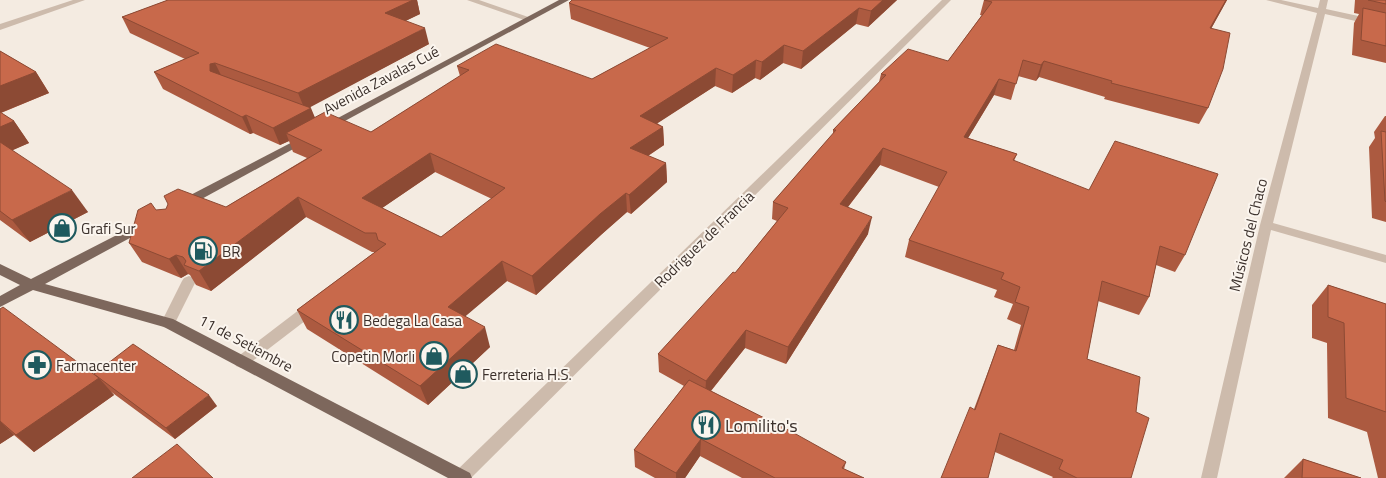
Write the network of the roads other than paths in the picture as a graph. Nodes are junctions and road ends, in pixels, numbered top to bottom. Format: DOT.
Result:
graph roads {
  1 [pos="81,0"];
  2 [pos="471,0"];
  3 [pos="565,0"];
  4 [pos="948,0"];
  5 [pos="1270,0"];
  6 [pos="1323,6"];
  7 [pos="530,19"];
  8 [pos="1386,24"];
  9 [pos="0,28"];
  10 [pos="316,119"];
  11 [pos="332,125"];
  12 [pos="175,208"];
  13 [pos="158,217"];
  14 [pos="1266,225"];
  15 [pos="1386,259"];
  16 [pos="0,269"];
  17 [pos="189,282"];
  18 [pos="31,285"];
  19 [pos="325,297"];
  20 [pos="0,302"];
  21 [pos="168,323"];
  22 [pos="242,362"];
  23 [pos="462,478"];
  24 [pos="1208,478"];
  1 -- 9 [label="street"];
  2 -- 7 [label="street"];
  3 -- 7 [label="main road, Avenida Zavalas Cué"];
  4 -- 23 [label="street, Rodriguez de Francia"];
  5 -- 6 [label="street"];
  6 -- 8 [label="street"];
  6 -- 14 [label="street, Músicos del Chaco"];
  7 -- 11 [label="main road, Avenida Zavalas Cué"];
  10 -- 11 [label="street"];
  11 -- 12 [label="main road, Avenida Zavalas Cué"];
  13 -- 18 [label="main road"];
  14 -- 15 [label="street"];
  14 -- 24 [label="street, Músicos del Chaco"];
  16 -- 18 [label="main road, 11 de Setiembre"];
  17 -- 21 [label="street"];
  18 -- 20 [label="main road"];
  18 -- 21 [label="main road, 11 de Setiembre"];
  19 -- 22 [label="street"];
  21 -- 22 [label="main road, 11 de Setiembre"];
  22 -- 23 [label="main road, 11 de Setiembre"];
}
